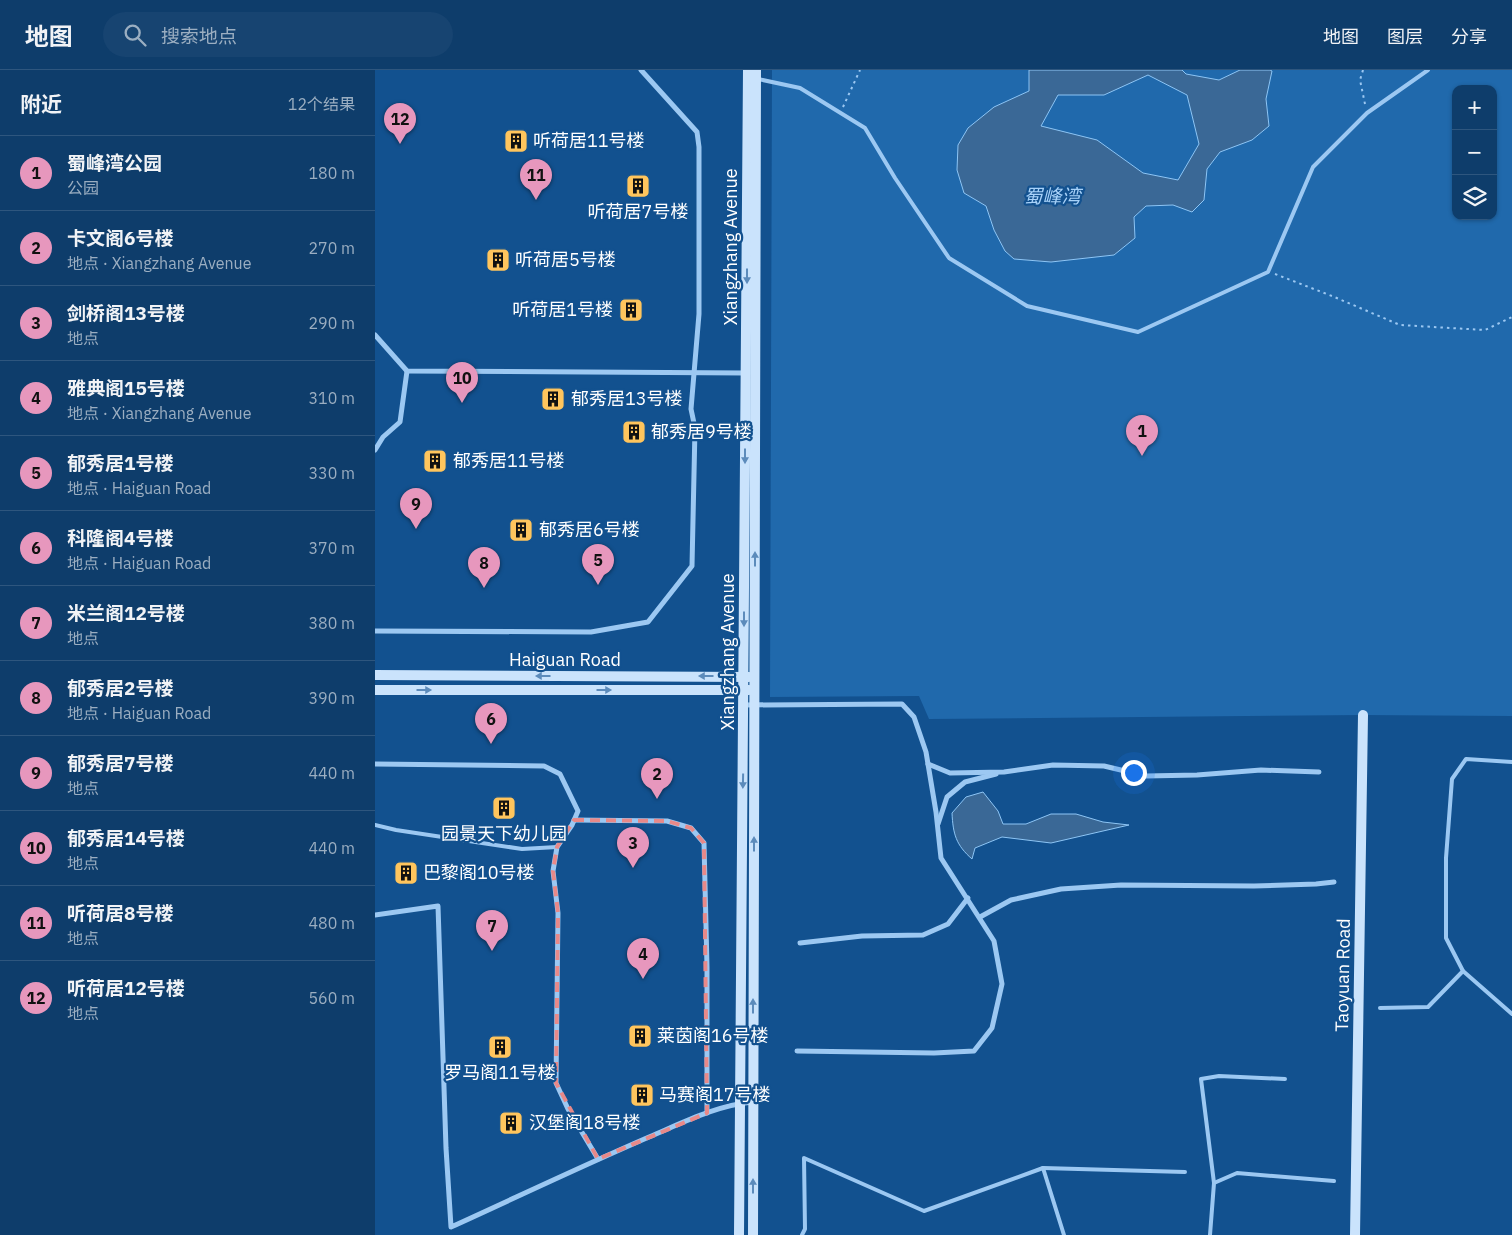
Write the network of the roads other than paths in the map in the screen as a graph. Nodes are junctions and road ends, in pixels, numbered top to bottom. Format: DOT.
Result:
graph roads {
  1 [pos="641,70"];
  2 [pos="748,70"];
  3 [pos="1428,70"];
  4 [pos="756,74"];
  5 [pos="375,336"];
  6 [pos="407,371"];
  7 [pos="694,373"];
  8 [pos="746,373"];
  9 [pos="375,450"];
  10 [pos="375,631"];
  11 [pos="375,676"];
  12 [pos="743,676"];
  13 [pos="755,677"];
  14 [pos="375,690"];
  15 [pos="743,690"];
  16 [pos="755,690"];
  17 [pos="743,705"];
  18 [pos="754,705"];
  19 [pos="1363,715"];
  20 [pos="1512,762"];
  21 [pos="375,764"];
  22 [pos="928,764"];
  23 [pos="1004,772"];
  24 [pos="1319,772"];
  25 [pos="574,820"];
  26 [pos="375,825"];
  27 [pos="937,827"];
  28 [pos="557,847"];
  29 [pos="1334,882"];
  30 [pos="968,898"];
  31 [pos="375,915"];
  32 [pos="980,917"];
  33 [pos="799,943"];
  34 [pos="1463,972"];
  35 [pos="1380,1008"];
  36 [pos="1512,1014"];
  37 [pos="797,1051"];
  38 [pos="1285,1079"];
  39 [pos="753,1102"];
  40 [pos="740,1103"];
  41 [pos="707,1113"];
  42 [pos="598,1159"];
  43 [pos="1043,1168"];
  44 [pos="1185,1172"];
  45 [pos="1334,1181"];
  46 [pos="1214,1183"];
  47 [pos="739,1235"];
  48 [pos="753,1235"];
  49 [pos="802,1235"];
  50 [pos="1064,1235"];
  51 [pos="1210,1235"];
  52 [pos="1355,1235"];
  1 -- 7 [label="street"];
  2 -- 8 [label="street, Xiangzhang Avenue, one-way"];
  3 -- 4 [label="lane"];
  13 -- 4 [label="street, Xiangzhang Avenue, one-way"];
  5 -- 6 [label="street"];
  6 -- 7 [label="street"];
  6 -- 9 [label="street"];
  7 -- 8 [label="street"];
  7 -- 10 [label="street"];
  8 -- 12 [label="street, Xiangzhang Avenue, one-way"];
  12 -- 11 [label="street, Haiguan Road, one-way"];
  12 -- 13 [label="street, Haiguan Road"];
  12 -- 15 [label="street, Xiangzhang Avenue"];
  13 -- 16 [label="street, Xiangzhang Avenue"];
  14 -- 15 [label="street, Haiguan Road, one-way"];
  15 -- 16 [label="street, Haiguan Road"];
  15 -- 17 [label="street, Xiangzhang Avenue"];
  16 -- 18 [label="street, Xiangzhang Avenue"];
  17 -- 18 [label="street"];
  17 -- 40 [label="street, Xiangzhang Avenue, one-way"];
  18 -- 22 [label="street"];
  39 -- 18 [label="street, Xiangzhang Avenue, one-way"];
  19 -- 52 [label="street, Taoyuan Road"];
  20 -- 34 [label="lane"];
  21 -- 25 [label="street"];
  22 -- 23 [label="street"];
  22 -- 27 [label="street"];
  23 -- 24 [label="street"];
  23 -- 27 [label="street"];
  25 -- 28 [label="street"];
  25 -- 41 [label="street"];
  26 -- 28 [label="lane"];
  27 -- 30 [label="street"];
  28 -- 42 [label="street"];
  29 -- 32 [label="street"];
  30 -- 32 [label="street"];
  30 -- 33 [label="street"];
  31 -- 42 [label="street"];
  32 -- 37 [label="street"];
  34 -- 35 [label="lane"];
  34 -- 36 [label="lane"];
  38 -- 46 [label="lane"];
  39 -- 40 [label="street"];
  48 -- 39 [label="street, Xiangzhang Avenue, one-way"];
  40 -- 41 [label="street"];
  40 -- 47 [label="street, Xiangzhang Avenue"];
  41 -- 42 [label="street"];
  43 -- 44 [label="lane"];
  43 -- 49 [label="lane"];
  43 -- 50 [label="lane"];
  45 -- 46 [label="lane"];
  46 -- 51 [label="lane"];
}
